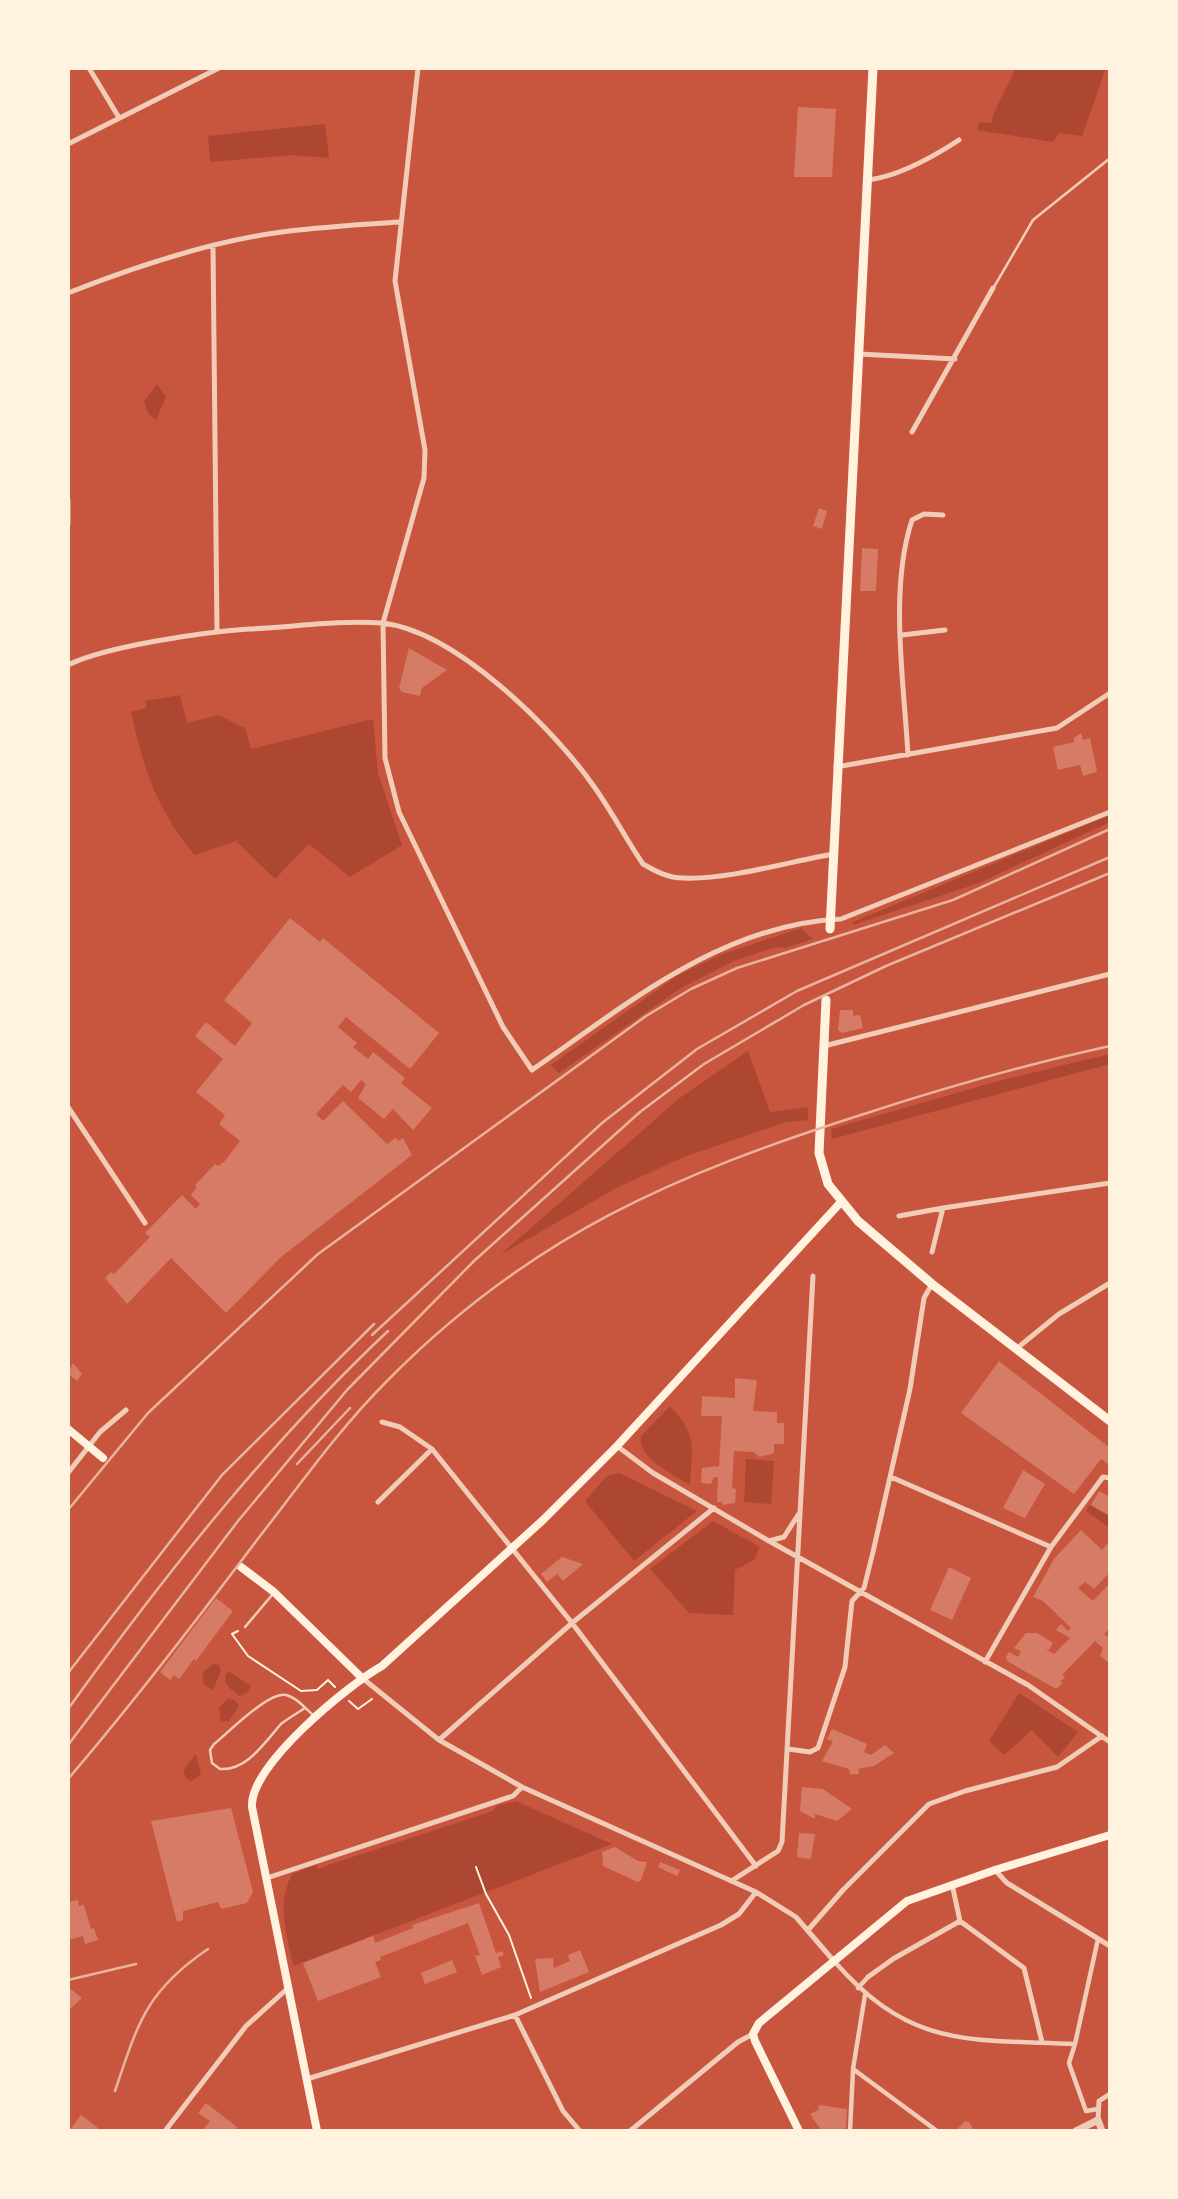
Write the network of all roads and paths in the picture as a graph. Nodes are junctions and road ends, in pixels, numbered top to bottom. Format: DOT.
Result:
graph roads {
  1 [pos="89,68"];
  2 [pos="219,68"];
  3 [pos="418,68"];
  4 [pos="873,68"];
  5 [pos="118,116"];
  6 [pos="959,140"];
  7 [pos="68,144"];
  8 [pos="1109,159"];
  9 [pos="868,180"];
  10 [pos="399,222"];
  11 [pos="213,246"];
  12 [pos="993,288"];
  13 [pos="68,293"];
  14 [pos="859,354"];
  15 [pos="956,359"];
  16 [pos="912,432"];
  17 [pos="68,500"];
  18 [pos="943,514"];
  19 [pos="68,524"];
  20 [pos="383,623"];
  21 [pos="945,630"];
  22 [pos="217,632"];
  23 [pos="902,635"];
  24 [pos="68,665"];
  25 [pos="1110,693"];
  26 [pos="908,755"];
  27 [pos="836,766"];
  28 [pos="1110,812"];
  29 [pos="833,854"];
  30 [pos="830,924"];
  31 [pos="1110,974"];
  32 [pos="826,1000"];
  33 [pos="824,1046"];
  34 [pos="68,1107"];
  35 [pos="1110,1184"];
  36 [pos="841,1202"];
  37 [pos="943,1208"];
  38 [pos="899,1216"];
  39 [pos="145,1223"];
  40 [pos="932,1252"];
  41 [pos="813,1276"];
  42 [pos="1110,1283"];
  43 [pos="932,1284"];
  44 [pos="1016,1349"];
  45 [pos="126,1409"];
  46 [pos="1110,1421"];
  47 [pos="382,1422"];
  48 [pos="68,1429"];
  49 [pos="89,1446"];
  50 [pos="617,1446"];
  51 [pos="432,1449"];
  52 [pos="103,1458"];
  53 [pos="68,1473"];
  54 [pos="891,1477"];
  55 [pos="1110,1478"];
  56 [pos="378,1502"];
  57 [pos="714,1508"];
  58 [pos="800,1512"];
  59 [pos="769,1541"];
  60 [pos="512,1548"];
  61 [pos="1051,1548"];
  62 [pos="798,1558"];
  63 [pos="241,1567"];
  64 [pos="858,1591"];
  65 [pos="274,1592"];
  66 [pos="572,1623"];
  67 [pos="245,1627"];
  68 [pos="232,1634"];
  69 [pos="985,1661"];
  70 [pos="361,1677"];
  71 [pos="382,1692"];
  72 [pos="342,1694"];
  73 [pos="305,1708"];
  74 [pos="317,1718"];
  75 [pos="1102,1735"];
  76 [pos="439,1740"];
  77 [pos="1110,1742"];
  78 [pos="789,1749"];
  79 [pos="522,1787"];
  80 [pos="1110,1835"];
  81 [pos="755,1866"];
  82 [pos="476,1867"];
  83 [pos="995,1870"];
  84 [pos="267,1878"];
  85 [pos="733,1880"];
  86 [pos="952,1884"];
  87 [pos="756,1892"];
  88 [pos="960,1921"];
  89 [pos="808,1930"];
  90 [pos="1098,1939"];
  91 [pos="1110,1946"];
  92 [pos="833,1960"];
  93 [pos="868,1977"];
  94 [pos="288,1988"];
  95 [pos="858,1988"];
  96 [pos="865,1995"];
  97 [pos="534,2005"];
  98 [pos="515,2015"];
  99 [pos="754,2034"];
  100 [pos="1042,2042"];
  101 [pos="1075,2044"];
  102 [pos="853,2069"];
  103 [pos="307,2080"];
  104 [pos="1110,2094"];
  105 [pos="1098,2109"];
  106 [pos="1098,2120"];
  107 [pos="165,2131"];
  108 [pos="317,2131"];
  109 [pos="580,2131"];
  110 [pos="630,2131"];
  111 [pos="799,2131"];
  112 [pos="850,2131"];
  113 [pos="937,2131"];
  114 [pos="1076,2131"];
  115 [pos="1102,2131"];
  1 -- 5 [label="street"];
  2 -- 5 [label="street"];
  3 -- 10 [label="street"];
  4 -- 9 [label="main road"];
  5 -- 7 [label="street"];
  6 -- 9 [label="street"];
  8 -- 12 [label="lane"];
  9 -- 14 [label="main road"];
  10 -- 11 [label="street"];
  10 -- 20 [label="street"];
  11 -- 13 [label="street"];
  11 -- 22 [label="street"];
  12 -- 15 [label="street"];
  14 -- 15 [label="street"];
  14 -- 27 [label="main road"];
  15 -- 16 [label="street"];
  17 -- 19 [label="street"];
  18 -- 23 [label="street"];
  20 -- 22 [label="street"];
  20 -- 29 [label="street"];
  20 -- 30 [label="street"];
  21 -- 23 [label="street"];
  22 -- 24 [label="street"];
  23 -- 26 [label="street"];
  25 -- 26 [label="street"];
  26 -- 27 [label="street"];
  27 -- 29 [label="main road"];
  28 -- 30 [label="street"];
  29 -- 30 [label="main road"];
  31 -- 33 [label="street"];
  32 -- 33 [label="main road"];
  33 -- 36 [label="main road"];
  34 -- 39 [label="street"];
  35 -- 37 [label="street"];
  36 -- 43 [label="main road"];
  36 -- 50 [label="main road"];
  37 -- 38 [label="street"];
  37 -- 40 [label="street"];
  41 -- 58 [label="street"];
  42 -- 44 [label="street"];
  43 -- 44 [label="main road"];
  43 -- 54 [label="street"];
  44 -- 46 [label="main road"];
  45 -- 49 [label="street"];
  47 -- 51 [label="street"];
  48 -- 49 [label="main road"];
  49 -- 52 [label="main road"];
  49 -- 53 [label="street"];
  50 -- 57 [label="street"];
  50 -- 60 [label="main road"];
  51 -- 56 [label="street"];
  51 -- 60 [label="street"];
  54 -- 61 [label="street"];
  54 -- 64 [label="street"];
  55 -- 61 [label="street"];
  57 -- 59 [label="street"];
  57 -- 66 [label="street"];
  58 -- 59 [label="street"];
  58 -- 62 [label="street"];
  59 -- 62 [label="street"];
  60 -- 66 [label="street"];
  60 -- 70 [label="main road"];
  61 -- 69 [label="street"];
  62 -- 64 [label="street"];
  62 -- 78 [label="street"];
  63 -- 65 [label="main road"];
  64 -- 69 [label="street"];
  64 -- 78 [label="street"];
  65 -- 67 [label="lane"];
  65 -- 70 [label="main road"];
  66 -- 76 [label="street"];
  66 -- 81 [label="street"];
  68 -- 72 [label="path"];
  69 -- 75 [label="street"];
  70 -- 71 [label="street"];
  70 -- 72 [label="main road"];
  71 -- 72 [label="path"];
  71 -- 76 [label="street"];
  72 -- 74 [label="main road"];
  73 -- 73 [label="lane"];
  73 -- 74 [label="lane"];
  74 -- 84 [label="main road"];
  75 -- 77 [label="street"];
  75 -- 89 [label="street"];
  76 -- 79 [label="street"];
  78 -- 81 [label="street"];
  79 -- 84 [label="street"];
  79 -- 85 [label="street"];
  80 -- 83 [label="main road"];
  81 -- 85 [label="street"];
  82 -- 97 [label="path"];
  83 -- 86 [label="main road"];
  83 -- 90 [label="street"];
  84 -- 94 [label="main road"];
  85 -- 87 [label="street"];
  86 -- 88 [label="street"];
  86 -- 92 [label="main road"];
  87 -- 89 [label="street"];
  87 -- 97 [label="street"];
  88 -- 93 [label="street"];
  88 -- 100 [label="street"];
  89 -- 92 [label="street"];
  90 -- 91 [label="street"];
  90 -- 101 [label="street"];
  92 -- 95 [label="street"];
  92 -- 99 [label="main road"];
  93 -- 95 [label="street"];
  94 -- 103 [label="main road"];
  94 -- 107 [label="street"];
  95 -- 96 [label="street"];
  96 -- 100 [label="street"];
  96 -- 102 [label="street"];
  97 -- 98 [label="street"];
  98 -- 103 [label="street"];
  98 -- 109 [label="street"];
  99 -- 110 [label="street"];
  99 -- 111 [label="main road"];
  100 -- 101 [label="street"];
  101 -- 105 [label="street"];
  102 -- 112 [label="street"];
  102 -- 113 [label="street"];
  103 -- 108 [label="main road"];
  104 -- 105 [label="street"];
  105 -- 106 [label="street"];
  106 -- 114 [label="street"];
  106 -- 115 [label="street"];
}
